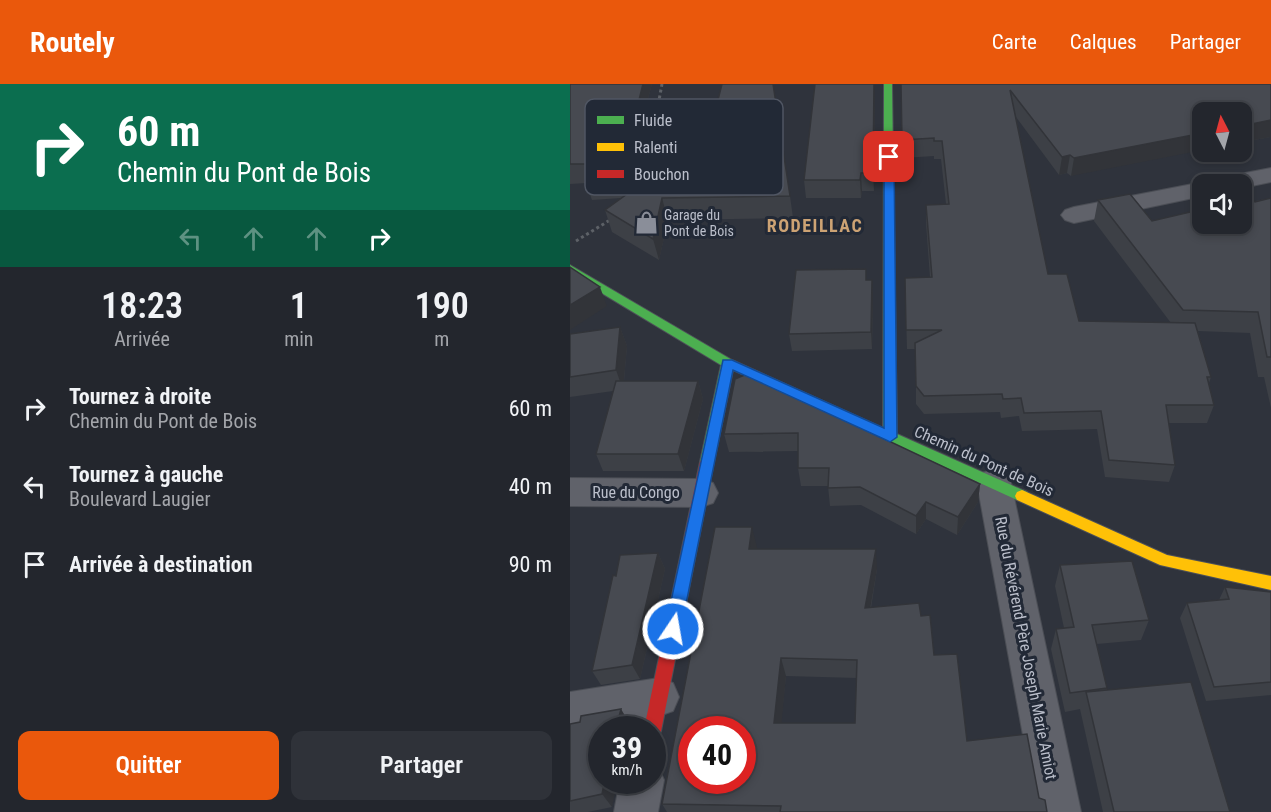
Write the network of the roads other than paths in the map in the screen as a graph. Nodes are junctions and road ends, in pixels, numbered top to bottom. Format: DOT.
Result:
graph roads {
  1 [pos="888,84"];
  2 [pos="1271,175"];
  3 [pos="1252,179"];
  4 [pos="1192,191"];
  5 [pos="1074,215"];
  6 [pos="570,269"];
  7 [pos="728,363"];
  8 [pos="890,437"];
  9 [pos="994,483"];
  10 [pos="570,492"];
  11 [pos="701,493"];
  12 [pos="1271,583"];
  13 [pos="570,712"];
  14 [pos="656,714"];
  15 [pos="639,794"];
  16 [pos="636,812"];
  17 [pos="1059,812"];
  1 -- 8 [label="street"];
  2 -- 3 [label="street"];
  4 -- 5 [label="street"];
  6 -- 7 [label="street, Chemin du Pont de Bois"];
  7 -- 8 [label="street, Chemin du Pont de Bois"];
  7 -- 11 [label="street"];
  8 -- 9 [label="street, Chemin du Pont de Bois"];
  9 -- 12 [label="street, Chemin du Pont de Bois"];
  9 -- 17 [label="street, Rue du Révérend Père Joseph Marie Amiot"];
  10 -- 11 [label="street, Rue du Congo"];
  11 -- 14 [label="street"];
  13 -- 14 [label="street"];
  15 -- 16 [label="street"];
}
